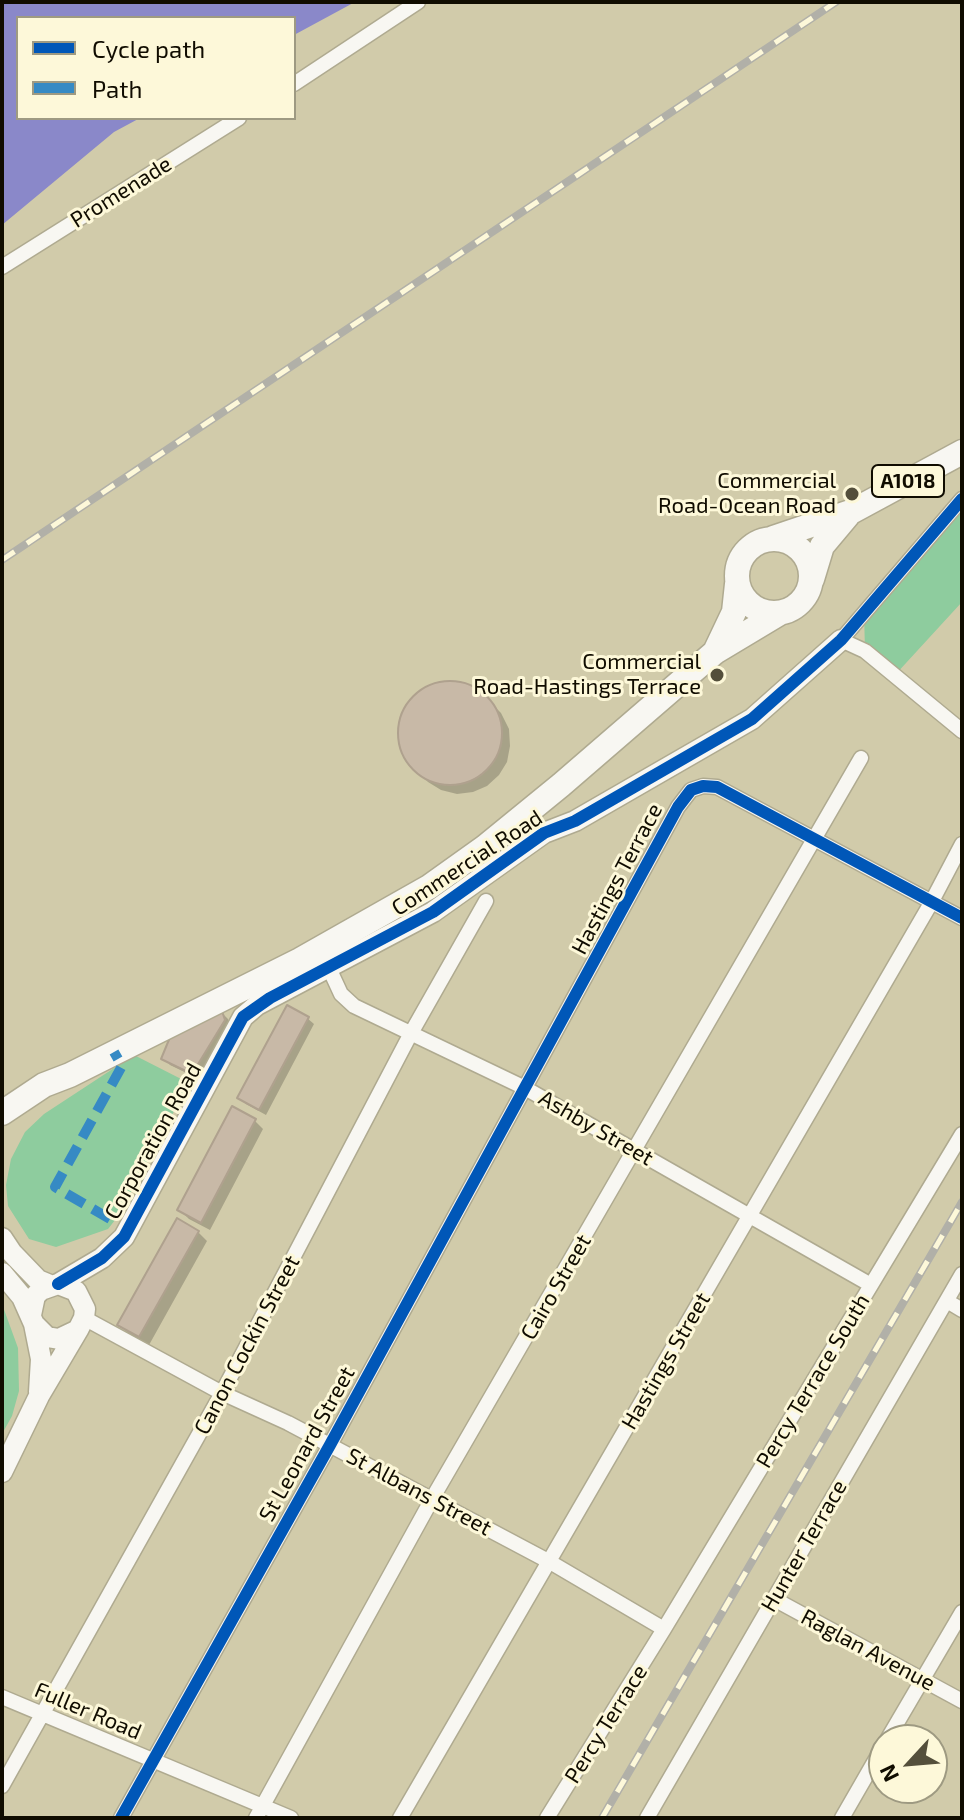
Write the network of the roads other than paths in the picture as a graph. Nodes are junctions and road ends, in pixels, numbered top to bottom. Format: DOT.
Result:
graph roads {
  1 [pos="418,2"];
  2 [pos="296,83"];
  3 [pos="236,120"];
  4 [pos="2,267"];
  5 [pos="962,452"];
  6 [pos="962,499"];
  7 [pos="853,511"];
  8 [pos="773,538"];
  9 [pos="737,584"];
  10 [pos="811,585"];
  11 [pos="780,613"];
  12 [pos="841,640"];
  13 [pos="715,652"];
  14 [pos="962,731"];
  15 [pos="861,758"];
  16 [pos="814,841"];
  17 [pos="962,844"];
  18 [pos="486,901"];
  19 [pos="931,903"];
  20 [pos="962,918"];
  21 [pos="329,968"];
  22 [pos="233,1035"];
  23 [pos="410,1035"];
  24 [pos="525,1088"];
  25 [pos="2,1113"];
  26 [pos="962,1134"];
  27 [pos="635,1150"];
  28 [pos="750,1216"];
  29 [pos="2,1238"];
  30 [pos="102,1258"];
  31 [pos="2,1273"];
  32 [pos="962,1274"];
  33 [pos="54,1285"];
  34 [pos="871,1285"];
  35 [pos="947,1301"];
  36 [pos="962,1310"];
  37 [pos="82,1319"];
  38 [pos="32,1320"];
  39 [pos="222,1393"];
  40 [pos="39,1396"];
  41 [pos="330,1445"];
  42 [pos="2,1472"];
  43 [pos="432,1499"];
  44 [pos="550,1562"];
  45 [pos="774,1599"];
  46 [pos="962,1612"];
  47 [pos="664,1629"];
  48 [pos="923,1678"];
  49 [pos="2,1697"];
  50 [pos="962,1701"];
  51 [pos="44,1714"];
  52 [pos="896,1724"];
  53 [pos="155,1761"];
  54 [pos="868,1773"];
  55 [pos="2,1786"];
  56 [pos="259,1812"];
  57 [pos="121,1818"];
  58 [pos="291,1818"];
  59 [pos="400,1818"];
  60 [pos="547,1818"];
  61 [pos="647,1818"];
  62 [pos="842,1818"];
  1 -- 2 [label="street"];
  3 -- 4 [label="street, Promenade"];
  5 -- 7 [label="highway, A1018"];
  6 -- 12 [label="street"];
  7 -- 8 [label="highway, A1018"];
  7 -- 10 [label="highway, A1018"];
  8 -- 9 [label="highway"];
  8 -- 10 [label="highway"];
  9 -- 11 [label="highway"];
  9 -- 13 [label="highway, Commercial Road"];
  10 -- 11 [label="highway"];
  11 -- 13 [label="highway, Commercial Road"];
  12 -- 14 [label="street"];
  12 -- 21 [label="street, Commercial Road"];
  13 -- 25 [label="highway, Commercial Road"];
  15 -- 16 [label="street, Cairo Street"];
  16 -- 19 [label="street, Hastings Terrace"];
  16 -- 24 [label="street, Hastings Terrace"];
  16 -- 27 [label="street, Cairo Street"];
  17 -- 19 [label="street, Hastings Street"];
  18 -- 23 [label="street, Canon Cockin Street"];
  19 -- 20 [label="street, Hastings Terrace"];
  19 -- 28 [label="street, Hastings Street"];
  21 -- 22 [label="street, Commercial Road"];
  21 -- 23 [label="street, Ashby Street"];
  22 -- 30 [label="street, Corporation Road"];
  23 -- 24 [label="street, Ashby Street"];
  23 -- 39 [label="street, Canon Cockin Street"];
  24 -- 27 [label="street, Ashby Street"];
  24 -- 41 [label="street, St Leonard Street"];
  26 -- 34 [label="street, Percy Terrace South"];
  27 -- 28 [label="street, Ashby Street"];
  27 -- 43 [label="street, Cairo Street"];
  28 -- 34 [label="street, Ashby Street"];
  28 -- 44 [label="street, Hastings Street"];
  29 -- 33 [label="street"];
  30 -- 33 [label="street, Corporation Road"];
  30 -- 37 [label="street, Corporation Road"];
  31 -- 38 [label="street, Corporation Road"];
  32 -- 35 [label="street, Hunter Terrace"];
  33 -- 37 [label="street"];
  33 -- 38 [label="street, Corporation Road"];
  34 -- 47 [label="street, Percy Terrace South"];
  35 -- 36 [label="street"];
  35 -- 45 [label="street, Hunter Terrace"];
  37 -- 38 [label="street"];
  37 -- 39 [label="street, St Albans Street"];
  37 -- 40 [label="street, Corporation Road"];
  38 -- 40 [label="street, Corporation Road"];
  39 -- 41 [label="street, St Albans Street"];
  39 -- 51 [label="street, Canon Cockin Street"];
  40 -- 42 [label="street, Corporation Road"];
  41 -- 43 [label="street, St Albans Street"];
  41 -- 53 [label="street, St Leonard Street"];
  43 -- 44 [label="street, St Albans Street"];
  43 -- 56 [label="street, Cairo Street"];
  44 -- 47 [label="street, St Albans Street"];
  44 -- 59 [label="street, Hastings Street"];
  45 -- 48 [label="street, Raglan Avenue"];
  45 -- 61 [label="street, Hunter Terrace"];
  46 -- 48 [label="street"];
  47 -- 60 [label="street, Percy Terrace"];
  48 -- 50 [label="street, Raglan Avenue"];
  48 -- 52 [label="street"];
  49 -- 51 [label="street, Fuller Road"];
  51 -- 53 [label="street, Fuller Road"];
  51 -- 55 [label="street, Canon Cockin Street"];
  53 -- 56 [label="street, Fuller Road"];
  53 -- 57 [label="street, St Leonard Street"];
  54 -- 62 [label="street"];
  56 -- 58 [label="street, Fuller Road"];
}
